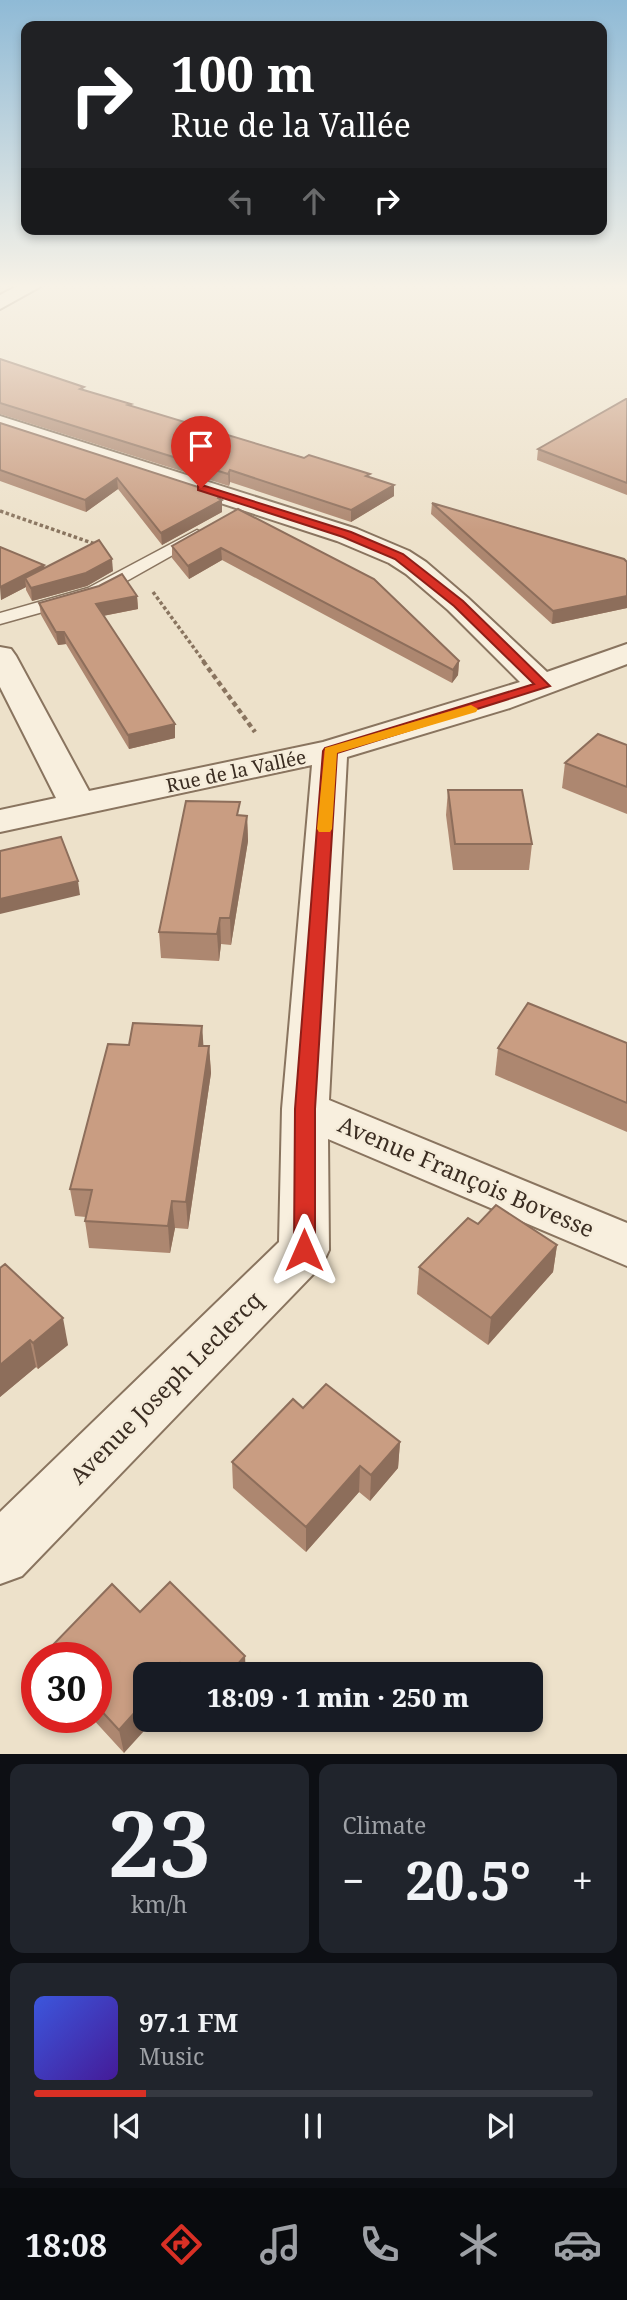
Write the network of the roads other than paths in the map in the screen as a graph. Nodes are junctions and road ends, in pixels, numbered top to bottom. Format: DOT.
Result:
graph roads {
  1 [pos="0,423"];
  2 [pos="233,515"];
  3 [pos="0,619"];
  4 [pos="627,653"];
  5 [pos="0,656"];
  6 [pos="543,686"];
  7 [pos="330,751"];
  8 [pos="78,805"];
  9 [pos="0,821"];
  10 [pos="305,1109"];
  11 [pos="627,1245"];
  12 [pos="0,1554"];
  1 -- 2 [label="street"];
  2 -- 3 [label="lane"];
  2 -- 6 [label="street"];
  4 -- 6 [label="street, Rue de la Vallée"];
  5 -- 8 [label="street"];
  6 -- 7 [label="street, Rue de la Vallée"];
  7 -- 8 [label="street, Rue de la Vallée"];
  7 -- 10 [label="street, Avenue Joseph Leclercq"];
  8 -- 9 [label="street, Rue de la Vallée"];
  10 -- 11 [label="street, Avenue François Bovesse"];
  10 -- 12 [label="street, Avenue Joseph Leclercq"];
}
